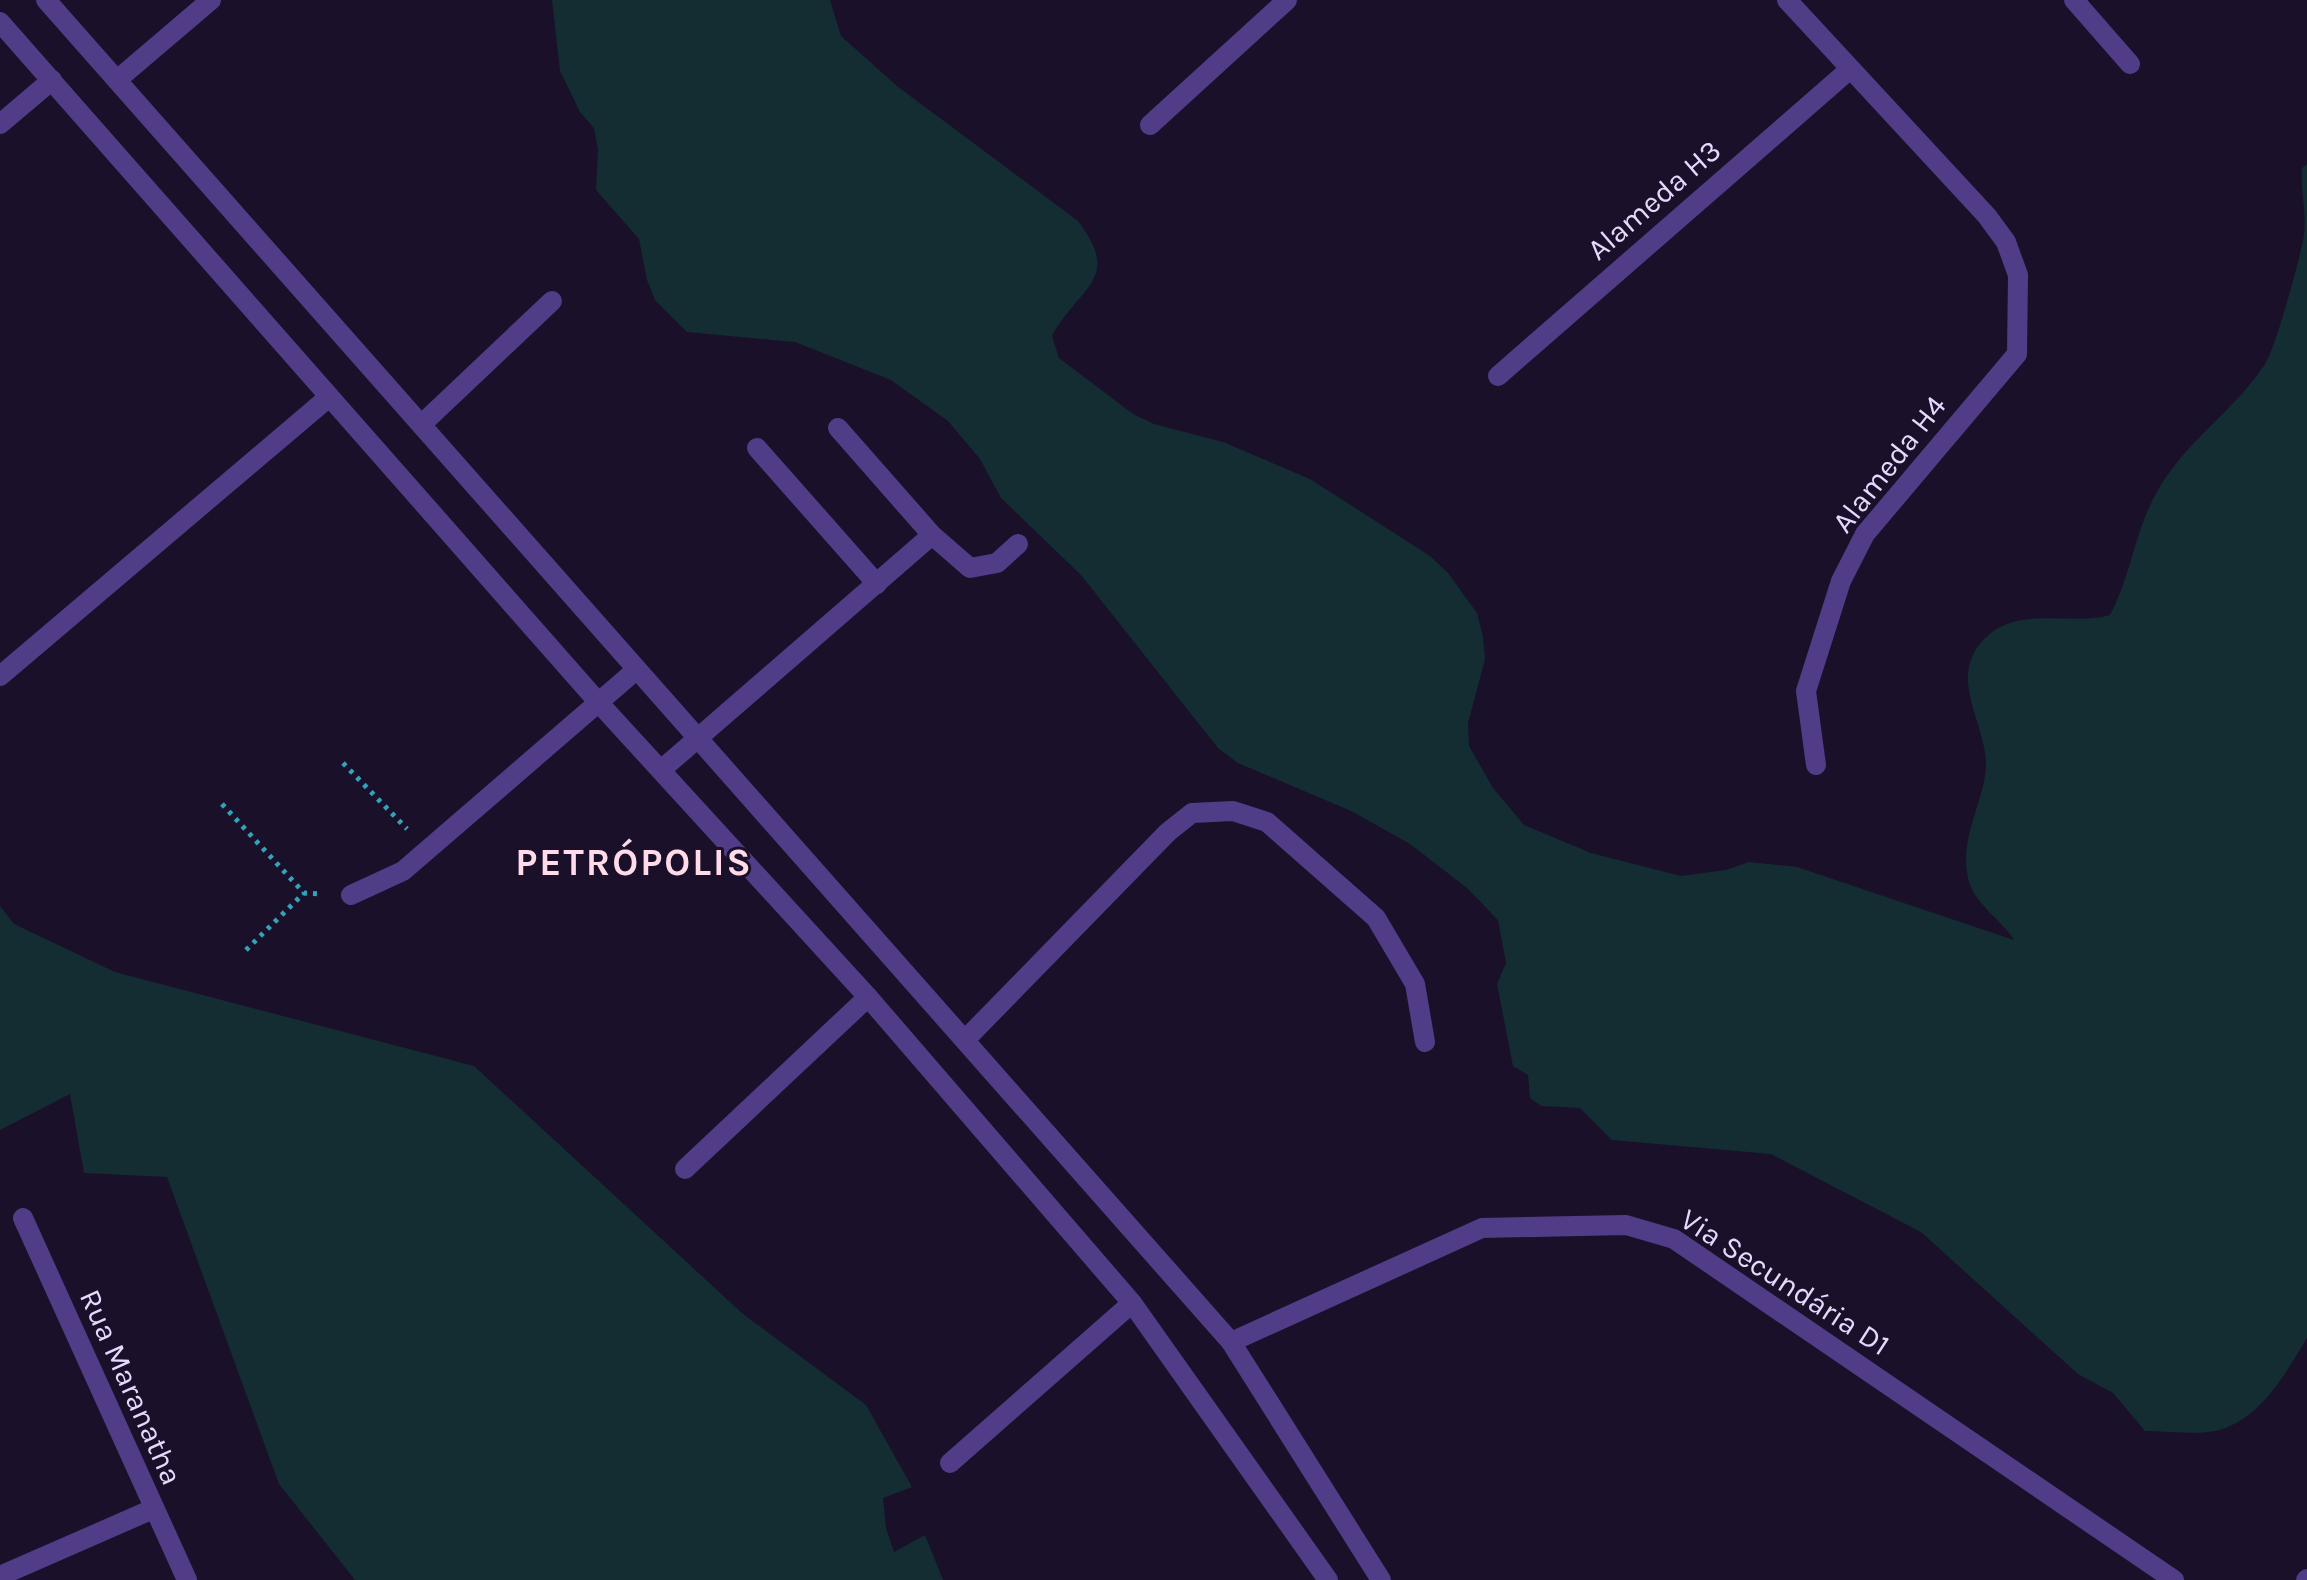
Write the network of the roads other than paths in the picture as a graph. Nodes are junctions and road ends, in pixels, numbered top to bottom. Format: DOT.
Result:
graph roads {
  1 [pos="46,0"];
  2 [pos="211,0"];
  3 [pos="1287,0"];
  4 [pos="1787,0"];
  5 [pos="2074,0"];
  6 [pos="0,22"];
  7 [pos="2130,64"];
  8 [pos="1849,70"];
  9 [pos="52,80"];
  10 [pos="117,80"];
  11 [pos="0,124"];
  12 [pos="1150,125"];
  13 [pos="552,301"];
  14 [pos="1498,376"];
  15 [pos="329,397"];
  16 [pos="422,424"];
  17 [pos="838,428"];
  18 [pos="757,448"];
  19 [pos="932,535"];
  20 [pos="1018,544"];
  21 [pos="877,584"];
  22 [pos="636,670"];
  23 [pos="0,676"];
  24 [pos="599,703"];
  25 [pos="698,738"];
  26 [pos="1816,765"];
  27 [pos="661,770"];
  28 [pos="351,895"];
  29 [pos="868,997"];
  30 [pos="965,1040"];
  31 [pos="1425,1042"];
  32 [pos="685,1169"];
  33 [pos="23,1218"];
  34 [pos="1132,1303"];
  35 [pos="1231,1342"];
  36 [pos="950,1463"];
  37 [pos="153,1509"];
  38 [pos="0,1576"];
  39 [pos="187,1580"];
  40 [pos="1328,1580"];
  41 [pos="1381,1580"];
  42 [pos="2174,1580"];
  1 -- 10 [label="street"];
  2 -- 10 [label="street"];
  3 -- 12 [label="street"];
  4 -- 8 [label="street, Alameda H4"];
  5 -- 7 [label="street"];
  6 -- 9 [label="street"];
  8 -- 14 [label="street, Alameda H3"];
  8 -- 26 [label="street, Alameda H4"];
  9 -- 11 [label="street"];
  9 -- 15 [label="street"];
  10 -- 16 [label="street"];
  13 -- 16 [label="street"];
  15 -- 23 [label="street"];
  15 -- 24 [label="street"];
  16 -- 22 [label="street"];
  17 -- 19 [label="street"];
  18 -- 21 [label="street"];
  19 -- 20 [label="street"];
  19 -- 21 [label="street"];
  21 -- 25 [label="street"];
  22 -- 24 [label="street"];
  22 -- 25 [label="street"];
  24 -- 27 [label="street"];
  24 -- 28 [label="street"];
  25 -- 27 [label="street"];
  25 -- 30 [label="street"];
  27 -- 29 [label="street"];
  29 -- 32 [label="street"];
  29 -- 34 [label="street"];
  30 -- 31 [label="street"];
  30 -- 35 [label="street"];
  33 -- 37 [label="street, Rua Maranatha"];
  34 -- 36 [label="street"];
  34 -- 40 [label="street"];
  35 -- 41 [label="street"];
  35 -- 42 [label="street, Via Secundária D1"];
  37 -- 38 [label="street"];
  37 -- 39 [label="street, Rua Maranatha"];
}
